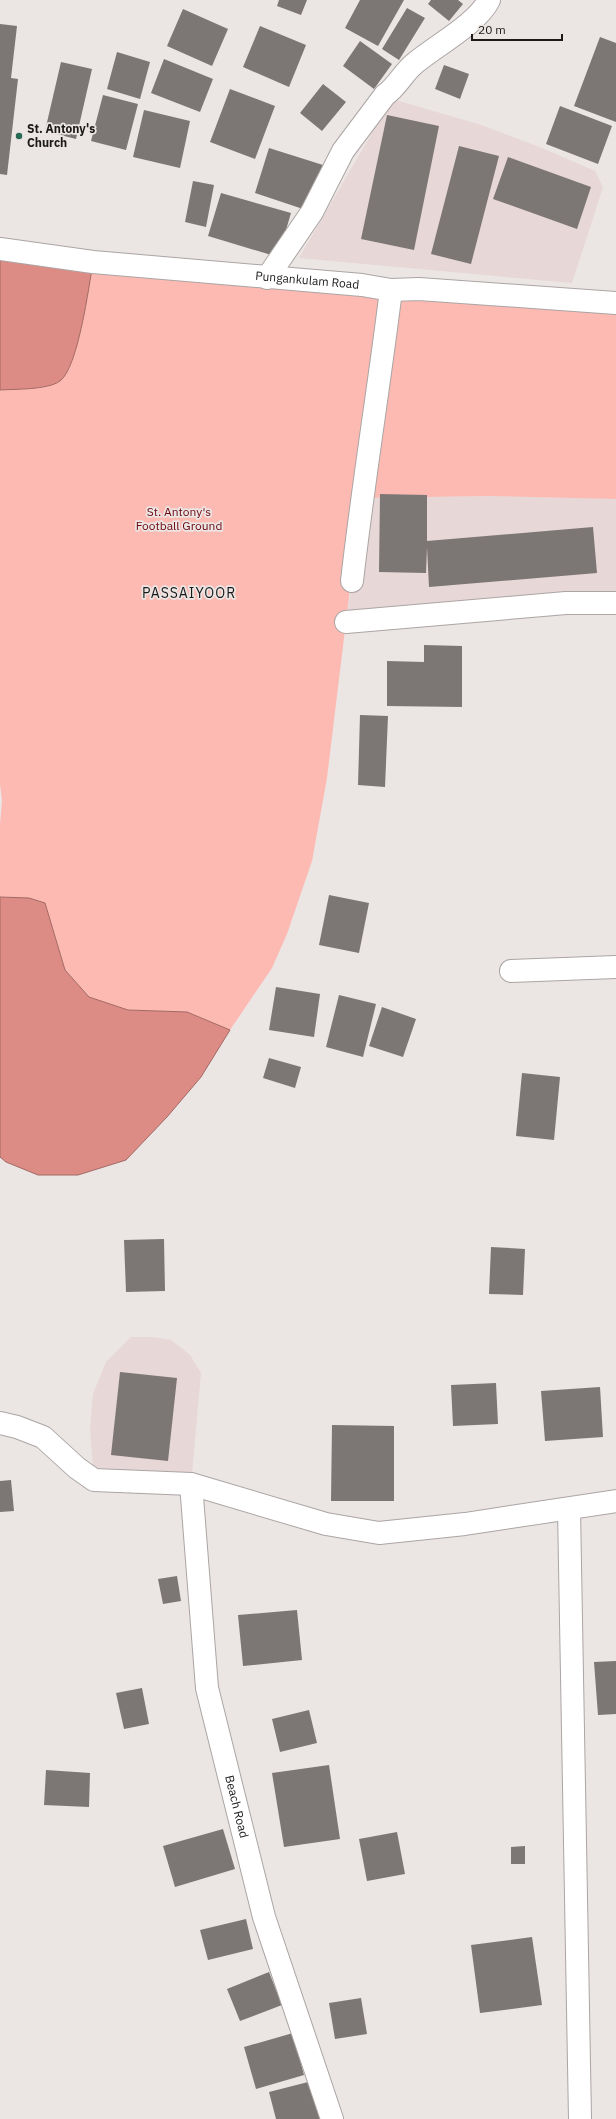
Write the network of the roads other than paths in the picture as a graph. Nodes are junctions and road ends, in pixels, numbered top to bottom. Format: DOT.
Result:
graph roads {
  1 [pos="489,0"];
  2 [pos="0,249"];
  3 [pos="267,278"];
  4 [pos="391,290"];
  5 [pos="616,303"];
  6 [pos="352,581"];
  7 [pos="616,603"];
  8 [pos="346,622"];
  9 [pos="616,967"];
  10 [pos="511,971"];
  11 [pos="0,1423"];
  12 [pos="191,1484"];
  13 [pos="616,1501"];
  14 [pos="569,1509"];
  15 [pos="332,2119"];
  16 [pos="580,2119"];
  1 -- 3 [label="street"];
  2 -- 3 [label="street, Pungankulam Road"];
  3 -- 4 [label="street, Pungankulam Road"];
  4 -- 5 [label="street, Pungankulam Road"];
  4 -- 6 [label="street"];
  7 -- 8 [label="street"];
  9 -- 10 [label="street"];
  11 -- 12 [label="street"];
  12 -- 14 [label="street"];
  12 -- 15 [label="street, Beach Road"];
  13 -- 14 [label="street"];
  14 -- 16 [label="street"];
}
